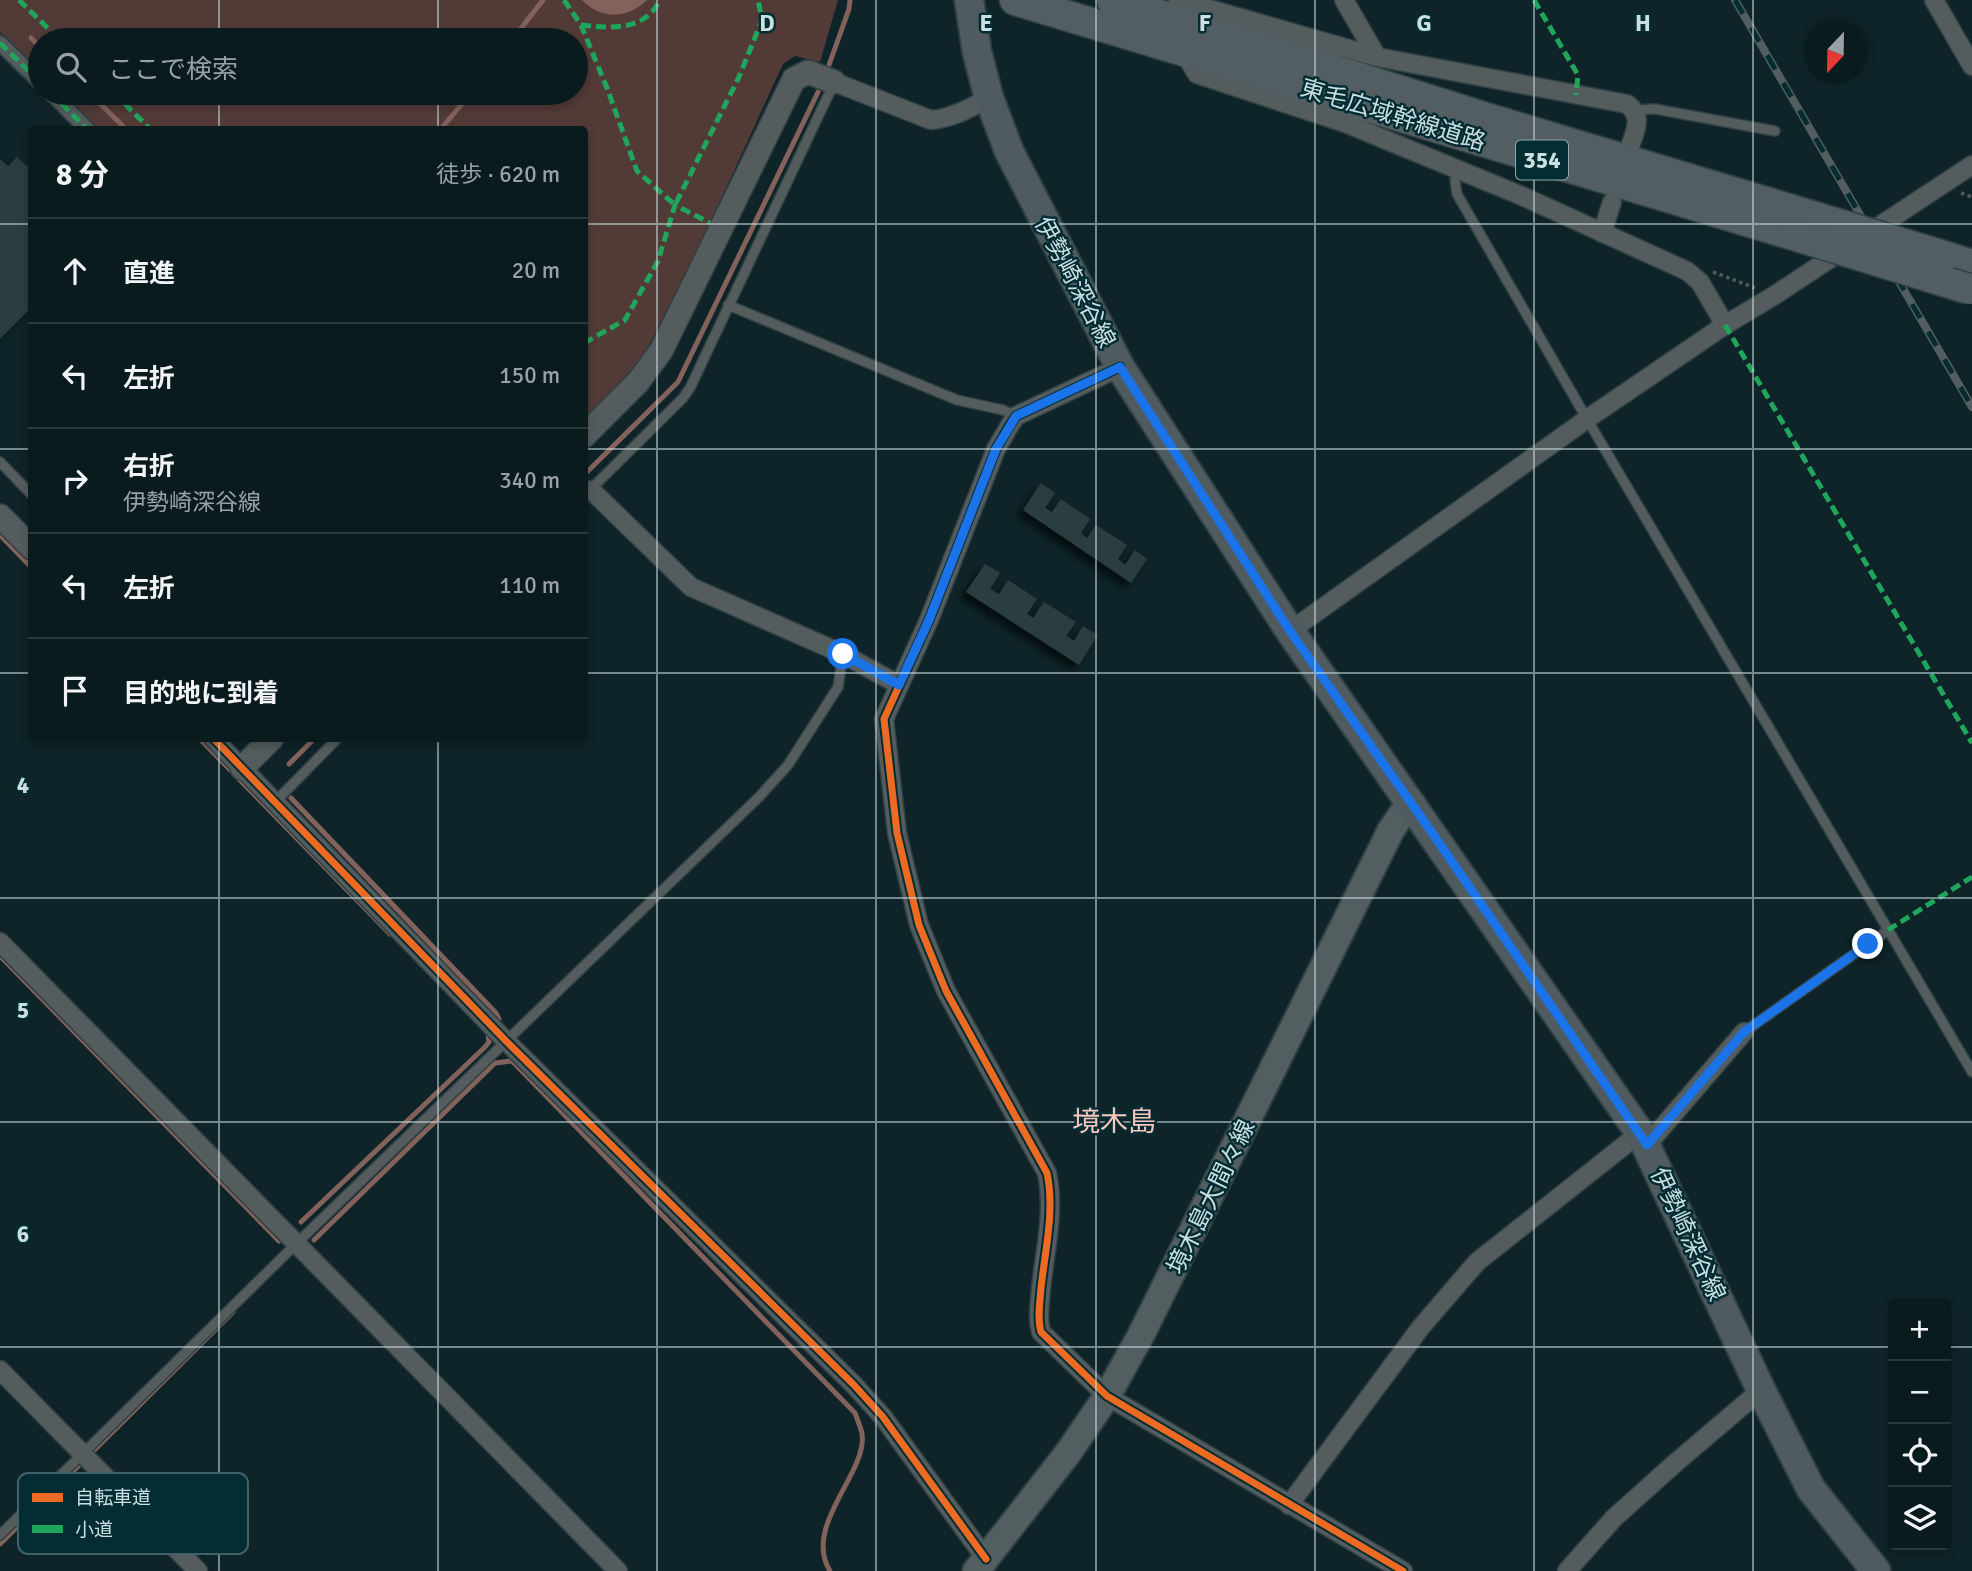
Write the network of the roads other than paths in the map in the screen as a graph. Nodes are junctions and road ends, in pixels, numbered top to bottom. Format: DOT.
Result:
graph roads {
  1 [pos="969,0"];
  2 [pos="1015,0"];
  3 [pos="1178,0"];
  4 [pos="1344,0"];
  5 [pos="1934,0"];
  6 [pos="1134,2"];
  7 [pos="0,43"];
  8 [pos="1183,51"];
  9 [pos="1377,57"];
  10 [pos="1972,66"];
  11 [pos="28,70"];
  12 [pos="834,82"];
  13 [pos="989,98"];
  14 [pos="63,105"];
  15 [pos="1635,110"];
  16 [pos="84,126"];
  17 [pos="1775,131"];
  18 [pos="1630,146"];
  19 [pos="1972,165"];
  20 [pos="1458,170"];
  21 [pos="1612,202"];
  22 [pos="1790,222"];
  23 [pos="1602,233"];
  24 [pos="1964,275"];
  25 [pos="728,305"];
  26 [pos="1725,325"];
  27 [pos="1120,367"];
  28 [pos="1016,416"];
  29 [pos="1587,419"];
  30 [pos="588,432"];
  31 [pos="0,462"];
  32 [pos="28,491"];
  33 [pos="588,493"];
  34 [pos="0,516"];
  35 [pos="28,544"];
  36 [pos="1290,631"];
  37 [pos="843,654"];
  38 [pos="899,685"];
  39 [pos="217,742"];
  40 [pos="268,742"];
  41 [pos="334,742"];
  42 [pos="242,768"];
  43 [pos="274,803"];
  44 [pos="1413,805"];
  45 [pos="1888,930"];
  46 [pos="0,942"];
  47 [pos="1744,1032"];
  48 [pos="506,1041"];
  49 [pos="1972,1072"];
  50 [pos="1643,1139"];
  51 [pos="295,1245"];
  52 [pos="0,1370"];
  53 [pos="1761,1390"];
  54 [pos="1107,1395"];
  55 [pos="83,1455"];
  56 [pos="64,1473"];
  57 [pos="101,1473"];
  58 [pos="1289,1505"];
  59 [pos="18,1518"];
  60 [pos="0,1535"];
  61 [pos="181,1554"];
  62 [pos="981,1565"];
  63 [pos="198,1571"];
  64 [pos="618,1571"];
  65 [pos="1403,1571"];
  66 [pos="1567,1571"];
  67 [pos="1876,1571"];
  1 -- 13 [label="main road, 伊勢崎深谷線"];
  2 -- 8 [label="highway, 東毛広域幹線道路 / 354"];
  3 -- 9 [label="street"];
  4 -- 9 [label="street"];
  5 -- 10 [label="street"];
  6 -- 22 [label="highway, 東毛広域幹線道路 / 354"];
  7 -- 11 [label="street"];
  8 -- 20 [label="street"];
  8 -- 22 [label="highway, 東毛広域幹線道路 / 354"];
  9 -- 15 [label="street"];
  12 -- 13 [label="street"];
  12 -- 25 [label="lane"];
  12 -- 30 [label="street"];
  13 -- 27 [label="main road, 伊勢崎深谷線"];
  14 -- 16 [label="street"];
  15 -- 17 [label="lane"];
  15 -- 18 [label="street"];
  19 -- 26 [label="street"];
  20 -- 23 [label="street"];
  20 -- 29 [label="lane"];
  21 -- 23 [label="street"];
  22 -- 24 [label="highway, 東毛広域幹線道路 / 354, bridge"];
  22 -- 24 [label="highway, 東毛広域幹線道路 / 354, bridge"];
  23 -- 26 [label="street"];
  25 -- 28 [label="lane"];
  25 -- 33 [label="lane"];
  26 -- 29 [label="street"];
  27 -- 28 [label="street"];
  27 -- 36 [label="main road, 伊勢崎深谷線"];
  28 -- 38 [label="street"];
  29 -- 36 [label="street"];
  29 -- 45 [label="lane"];
  31 -- 32 [label="lane"];
  33 -- 37 [label="street"];
  34 -- 35 [label="street"];
  36 -- 44 [label="main road, 伊勢崎深谷線"];
  37 -- 38 [label="street"];
  37 -- 48 [label="lane"];
  38 -- 54 [label="street"];
  39 -- 42 [label="street"];
  40 -- 42 [label="street"];
  41 -- 43 [label="lane"];
  42 -- 43 [label="street"];
  43 -- 48 [label="street"];
  44 -- 50 [label="main road, 伊勢崎深谷線"];
  44 -- 54 [label="main road, 境木島大間々線"];
  45 -- 47 [label="lane"];
  45 -- 49 [label="lane"];
  46 -- 51 [label="street"];
  47 -- 50 [label="street"];
  48 -- 51 [label="lane"];
  48 -- 62 [label="street"];
  50 -- 53 [label="main road, 伊勢崎深谷線"];
  50 -- 58 [label="street"];
  51 -- 55 [label="lane"];
  51 -- 64 [label="street"];
  52 -- 55 [label="street"];
  53 -- 66 [label="street"];
  53 -- 67 [label="main road, 伊勢崎深谷線"];
  54 -- 58 [label="street"];
  54 -- 62 [label="main road, 境木島大間々線"];
  55 -- 56 [label="lane"];
  55 -- 57 [label="street"];
  58 -- 65 [label="street"];
  59 -- 60 [label="lane"];
  61 -- 63 [label="street"];
}
